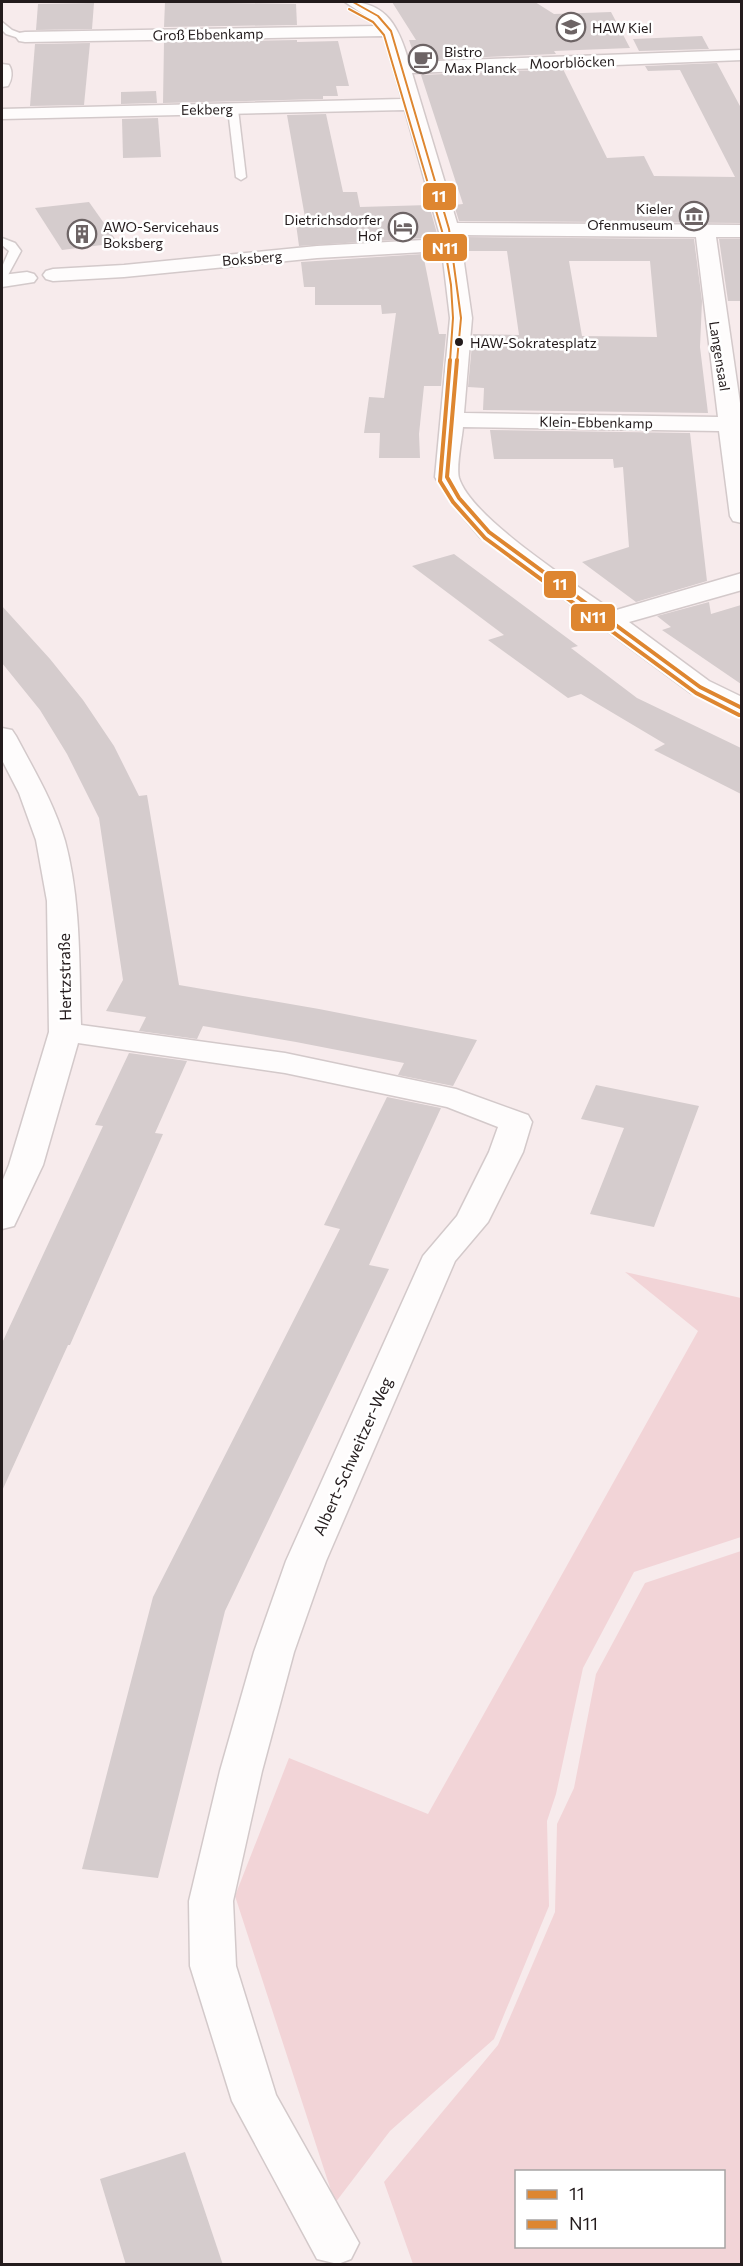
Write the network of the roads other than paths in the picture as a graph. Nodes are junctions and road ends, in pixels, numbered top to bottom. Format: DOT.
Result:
graph roads {
  1 [pos="353,2"];
  2 [pos="2,25"];
  3 [pos="391,31"];
  4 [pos="25,37"];
  5 [pos="741,55"];
  6 [pos="402,68"];
  7 [pos="413,104"];
  8 [pos="234,109"];
  9 [pos="2,114"];
  10 [pos="241,177"];
  11 [pos="705,231"];
  12 [pos="741,231"];
  13 [pos="450,237"];
  14 [pos="2,241"];
  15 [pos="2,275"];
  16 [pos="53,275"];
  17 [pos="27,278"];
  18 [pos="2,281"];
  19 [pos="452,420"];
  20 [pos="736,424"];
  21 [pos="741,516"];
  22 [pos="741,580"];
  23 [pos="609,620"];
  24 [pos="741,708"];
  25 [pos="2,736"];
  26 [pos="65,1032"];
  27 [pos="2,1218"];
  28 [pos="334,2243"];
  1 -- 3 [label="street"];
  2 -- 4 [label="lane"];
  3 -- 4 [label="street, Groß Ebbenkamp"];
  3 -- 6 [label="street"];
  5 -- 6 [label="street, Moorblöcken"];
  6 -- 7 [label="street"];
  7 -- 8 [label="street, Eekberg"];
  7 -- 13 [label="street"];
  8 -- 9 [label="street, Eekberg"];
  8 -- 10 [label="lane"];
  11 -- 12 [label="street, Boksberg"];
  11 -- 13 [label="street, Boksberg"];
  11 -- 20 [label="street, Langensaal"];
  13 -- 16 [label="street, Boksberg"];
  13 -- 19 [label="street"];
  14 -- 15 [label="lane"];
  17 -- 18 [label="street"];
  19 -- 20 [label="street, Klein-Ebbenkamp"];
  19 -- 23 [label="street"];
  20 -- 21 [label="street, Langensaal"];
  22 -- 23 [label="street"];
  23 -- 24 [label="street"];
  25 -- 26 [label="street, Hertzstraße"];
  26 -- 27 [label="street, Hertzstraße"];
  26 -- 28 [label="street, Albert-Schweitzer-Weg"];
}
